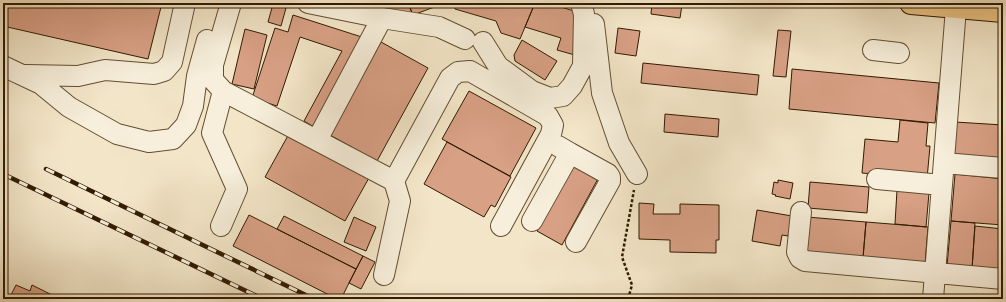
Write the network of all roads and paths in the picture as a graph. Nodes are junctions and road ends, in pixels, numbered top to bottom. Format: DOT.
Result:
graph roads {
  1 [pos="185,3"];
  2 [pos="227,3"];
  3 [pos="231,3"];
  4 [pos="308,3"];
  5 [pos="581,3"];
  6 [pos="590,3"];
  7 [pos="911,3"];
  8 [pos="956,8"];
  9 [pos="1003,12"];
  10 [pos="382,18"];
  11 [pos="873,50"];
  12 [pos="898,53"];
  13 [pos="3,66"];
  14 [pos="22,75"];
  15 [pos="223,91"];
  16 [pos="317,140"];
  17 [pos="548,140"];
  18 [pos="570,153"];
  19 [pos="944,163"];
  20 [pos="1003,168"];
  21 [pos="637,174"];
  22 [pos="877,179"];
  23 [pos="394,181"];
  24 [pos="942,185"];
  25 [pos="801,212"];
  26 [pos="532,221"];
  27 [pos="221,226"];
  28 [pos="501,226"];
  29 [pos="576,242"];
  30 [pos="935,272"];
  31 [pos="384,275"];
  32 [pos="1003,279"];
  33 [pos="628,299"];
  34 [pos="933,299"];
  1 -- 14 [label="lane"];
  2 -- 14 [label="lane"];
  3 -- 15 [label="lane"];
  4 -- 10 [label="lane"];
  5 -- 10 [label="lane"];
  6 -- 21 [label="lane"];
  7 -- 8 [label="main road"];
  8 -- 9 [label="main road"];
  8 -- 19 [label="lane"];
  10 -- 16 [label="lane"];
  11 -- 12 [label="lane"];
  13 -- 14 [label="lane"];
  15 -- 16 [label="lane"];
  15 -- 27 [label="lane"];
  16 -- 23 [label="lane"];
  17 -- 18 [label="lane"];
  17 -- 23 [label="lane"];
  17 -- 28 [label="lane"];
  18 -- 26 [label="lane"];
  18 -- 29 [label="lane"];
  19 -- 20 [label="lane"];
  19 -- 24 [label="lane"];
  21 -- 33 [label="path"];
  22 -- 24 [label="lane"];
  23 -- 31 [label="lane"];
  24 -- 30 [label="lane"];
  25 -- 30 [label="lane"];
  30 -- 32 [label="lane"];
  30 -- 34 [label="lane"];
}
